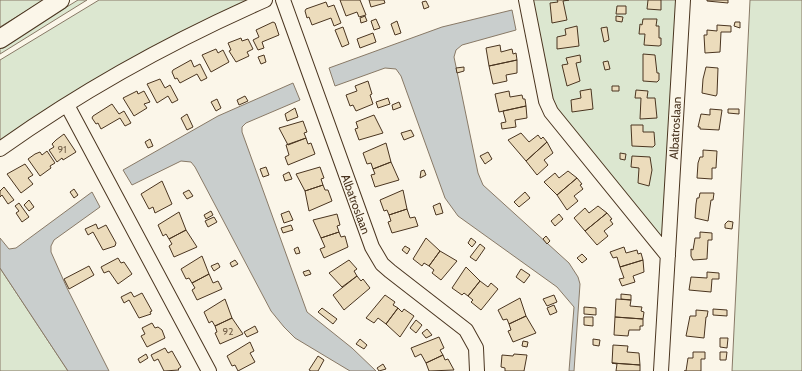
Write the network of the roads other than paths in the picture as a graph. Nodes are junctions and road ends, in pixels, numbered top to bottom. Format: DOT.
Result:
graph roads {
  1 [pos="60,0"];
  2 [pos="265,0"];
  3 [pos="283,0"];
  4 [pos="526,0"];
  5 [pos="683,0"];
  6 [pos="0,40"];
  7 [pos="67,105"];
  8 [pos="0,148"];
  9 [pos="668,256"];
  10 [pos="209,371"];
  11 [pos="477,371"];
  12 [pos="661,371"];
  1 -- 6 [label="main road"];
  2 -- 7 [label="street"];
  3 -- 11 [label="street, Albatroslaan"];
  4 -- 9 [label="street"];
  5 -- 9 [label="street, Albatroslaan"];
  7 -- 8 [label="street"];
  7 -- 10 [label="street"];
  9 -- 12 [label="street, Albatroslaan"];
}
